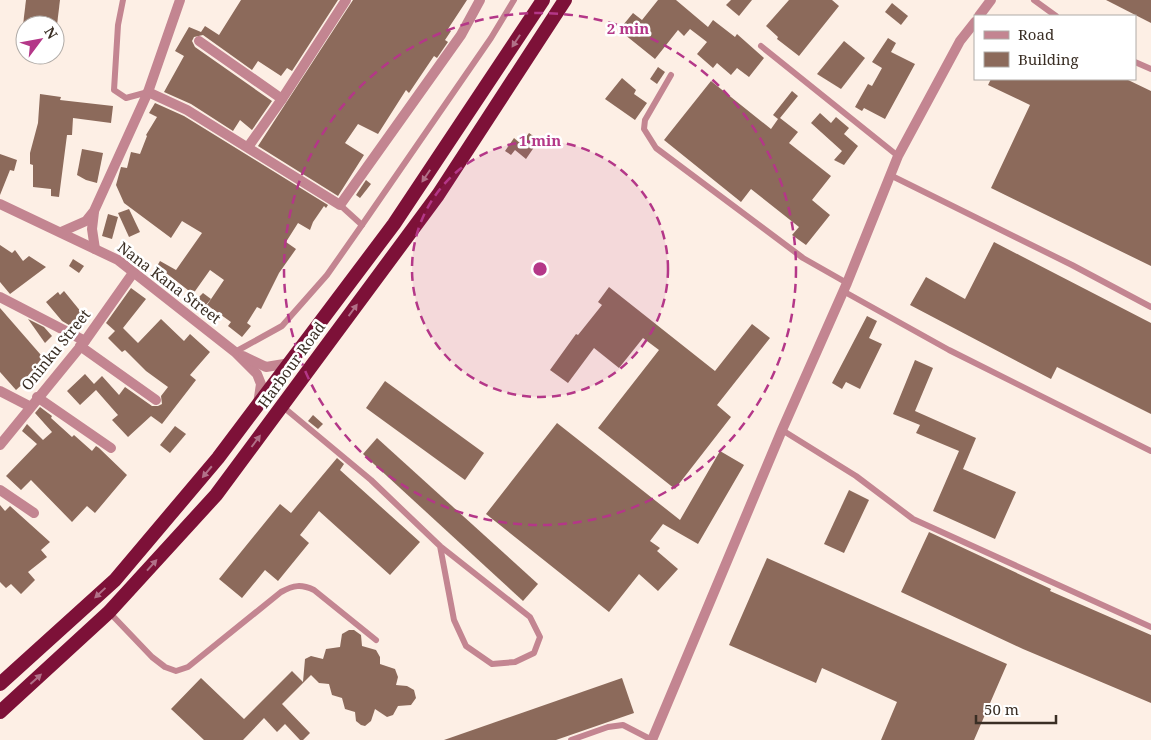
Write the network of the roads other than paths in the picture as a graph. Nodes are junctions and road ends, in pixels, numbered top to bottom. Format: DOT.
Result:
graph roads {
  1 [pos="123,0"];
  2 [pos="180,0"];
  3 [pos="346,0"];
  4 [pos="480,0"];
  5 [pos="514,0"];
  6 [pos="543,0"];
  7 [pos="565,0"];
  8 [pos="991,0"];
  9 [pos="1034,0"];
  10 [pos="980,15"];
  11 [pos="1055,15"];
  12 [pos="974,23"];
  13 [pos="199,41"];
  14 [pos="761,46"];
  15 [pos="1136,62"];
  16 [pos="1151,69"];
  17 [pos="671,76"];
  18 [pos="148,92"];
  19 [pos="282,99"];
  20 [pos="248,147"];
  21 [pos="898,156"];
  22 [pos="890,176"];
  23 [pos="0,204"];
  24 [pos="340,205"];
  25 [pos="94,211"];
  26 [pos="362,225"];
  27 [pos="61,232"];
  28 [pos="95,249"];
  29 [pos="133,273"];
  30 [pos="845,287"];
  31 [pos="0,297"];
  32 [pos="1151,307"];
  33 [pos="82,343"];
  34 [pos="236,352"];
  35 [pos="290,363"];
  36 [pos="0,391"];
  37 [pos="37,397"];
  38 [pos="156,400"];
  39 [pos="29,406"];
  40 [pos="257,406"];
  41 [pos="282,406"];
  42 [pos="782,430"];
  43 [pos="0,445"];
  44 [pos="111,448"];
  45 [pos="1151,451"];
  46 [pos="0,490"];
  47 [pos="34,514"];
  48 [pos="440,546"];
  49 [pos="109,612"];
  50 [pos="1151,628"];
  51 [pos="376,640"];
  52 [pos="0,684"];
  53 [pos="0,712"];
  54 [pos="571,740"];
  55 [pos="652,740"];
  1 -- 18 [label="lane"];
  2 -- 18 [label="street"];
  3 -- 19 [label="street"];
  4 -- 24 [label="street"];
  5 -- 26 [label="lane"];
  6 -- 35 [label="highway, Harbour Road, one-way"];
  41 -- 7 [label="highway, Harbour Road, one-way"];
  8 -- 10 [label="street"];
  9 -- 11 [label="lane"];
  12 -- 21 [label="street"];
  13 -- 19 [label="street"];
  14 -- 21 [label="lane"];
  15 -- 16 [label="lane"];
  17 -- 30 [label="lane"];
  18 -- 20 [label="street"];
  18 -- 25 [label="street"];
  19 -- 20 [label="street"];
  20 -- 24 [label="street"];
  21 -- 22 [label="street"];
  22 -- 30 [label="street"];
  22 -- 32 [label="lane"];
  23 -- 27 [label="street, Nana Kana Street"];
  24 -- 26 [label="lane"];
  25 -- 27 [label="street"];
  25 -- 28 [label="street"];
  26 -- 34 [label="lane"];
  27 -- 28 [label="street, Nana Kana Street"];
  28 -- 29 [label="street, Nana Kana Street"];
  29 -- 33 [label="street, Oninku Street"];
  29 -- 34 [label="street, Nana Kana Street"];
  30 -- 42 [label="street"];
  30 -- 45 [label="lane"];
  31 -- 33 [label="street"];
  33 -- 37 [label="street, Oninku Street"];
  33 -- 38 [label="street"];
  34 -- 35 [label="street"];
  34 -- 40 [label="street"];
  35 -- 40 [label="highway, Harbour Road"];
  36 -- 39 [label="street"];
  37 -- 39 [label="street, Oninku Street"];
  37 -- 44 [label="street"];
  39 -- 43 [label="street, Oninku Street"];
  40 -- 52 [label="highway, Harbour Road, one-way"];
  41 -- 48 [label="lane"];
  49 -- 41 [label="highway, Harbour Road, one-way"];
  42 -- 50 [label="lane"];
  42 -- 55 [label="street"];
  46 -- 47 [label="street"];
  48 -- 48 [label="lane"];
  49 -- 51 [label="lane"];
  53 -- 49 [label="highway, Harbour Road, one-way"];
  54 -- 55 [label="lane"];
}
